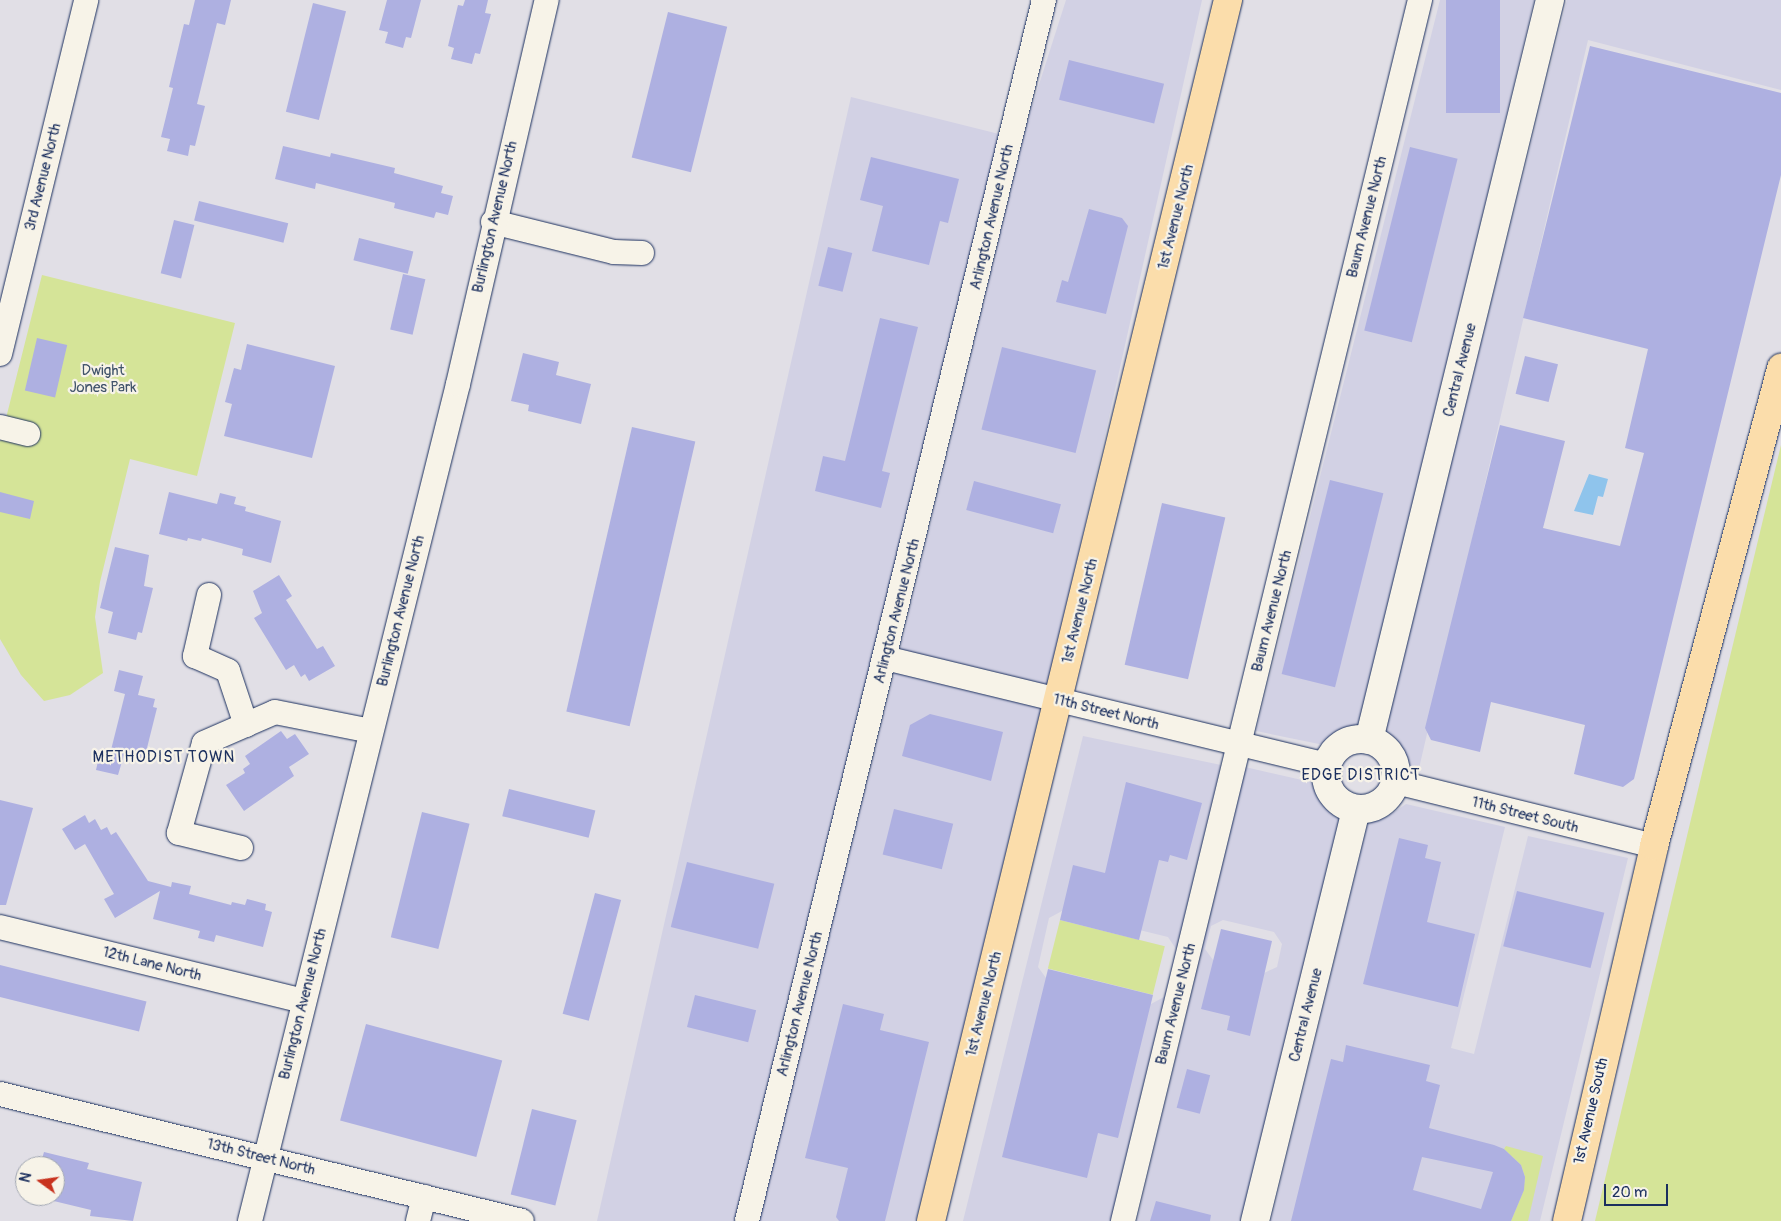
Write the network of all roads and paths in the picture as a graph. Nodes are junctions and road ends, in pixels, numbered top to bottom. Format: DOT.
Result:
graph roads {
  1 [pos="86,0"];
  2 [pos="547,0"];
  3 [pos="1044,0"];
  4 [pos="1228,0"];
  5 [pos="1420,0"];
  6 [pos="1550,0"];
  7 [pos="493,222"];
  8 [pos="642,253"];
  9 [pos="0,354"];
  10 [pos="1781,371"];
  11 [pos="0,427"];
  12 [pos="28,434"];
  13 [pos="210,594"];
  14 [pos="885,658"];
  15 [pos="1058,700"];
  16 [pos="246,725"];
  17 [pos="371,731"];
  18 [pos="1369,740"];
  19 [pos="1239,744"];
  20 [pos="1327,765"];
  21 [pos="1396,782"];
  22 [pos="1356,809"];
  23 [pos="1654,846"];
  24 [pos="241,848"];
  25 [pos="0,927"];
  26 [pos="303,1001"];
  27 [pos="0,1094"];
  28 [pos="265,1158"];
  29 [pos="424,1197"];
  30 [pos="250,1221"];
  31 [pos="418,1221"];
  32 [pos="522,1221"];
  33 [pos="747,1221"];
  34 [pos="931,1221"];
  35 [pos="1123,1221"];
  36 [pos="1255,1221"];
  37 [pos="1566,1221"];
  1 -- 9 [label="street, 3rd Avenue North"];
  2 -- 7 [label="street, Burlington Avenue North"];
  3 -- 14 [label="street, Arlington Avenue North"];
  4 -- 15 [label="main road, 1st Avenue North"];
  5 -- 19 [label="street, Baum Avenue North"];
  6 -- 18 [label="street, Central Avenue"];
  7 -- 8 [label="street"];
  7 -- 17 [label="street, Burlington Avenue North"];
  10 -- 23 [label="main road, 1st Avenue South"];
  11 -- 12 [label="street"];
  13 -- 16 [label="street"];
  14 -- 15 [label="street, 11th Street North"];
  14 -- 33 [label="street, Arlington Avenue North"];
  15 -- 19 [label="street, 11th Street North"];
  15 -- 34 [label="main road, 1st Avenue North"];
  16 -- 17 [label="street"];
  16 -- 24 [label="street"];
  17 -- 26 [label="street, Burlington Avenue North"];
  18 -- 20 [label="street"];
  18 -- 21 [label="street"];
  19 -- 20 [label="street, 11th Street North"];
  19 -- 35 [label="street, Baum Avenue North"];
  20 -- 22 [label="street"];
  21 -- 22 [label="street"];
  21 -- 23 [label="street, 11th Street South"];
  22 -- 36 [label="street, Central Avenue"];
  23 -- 37 [label="main road, 1st Avenue South"];
  25 -- 26 [label="street, 12th Lane North"];
  26 -- 28 [label="street, Burlington Avenue North"];
  27 -- 28 [label="street, 13th Street North"];
  28 -- 29 [label="street, 13th Street North"];
  28 -- 30 [label="street, Burlington Avenue North"];
  29 -- 31 [label="street"];
  29 -- 32 [label="street, 13th Street North"];
}
